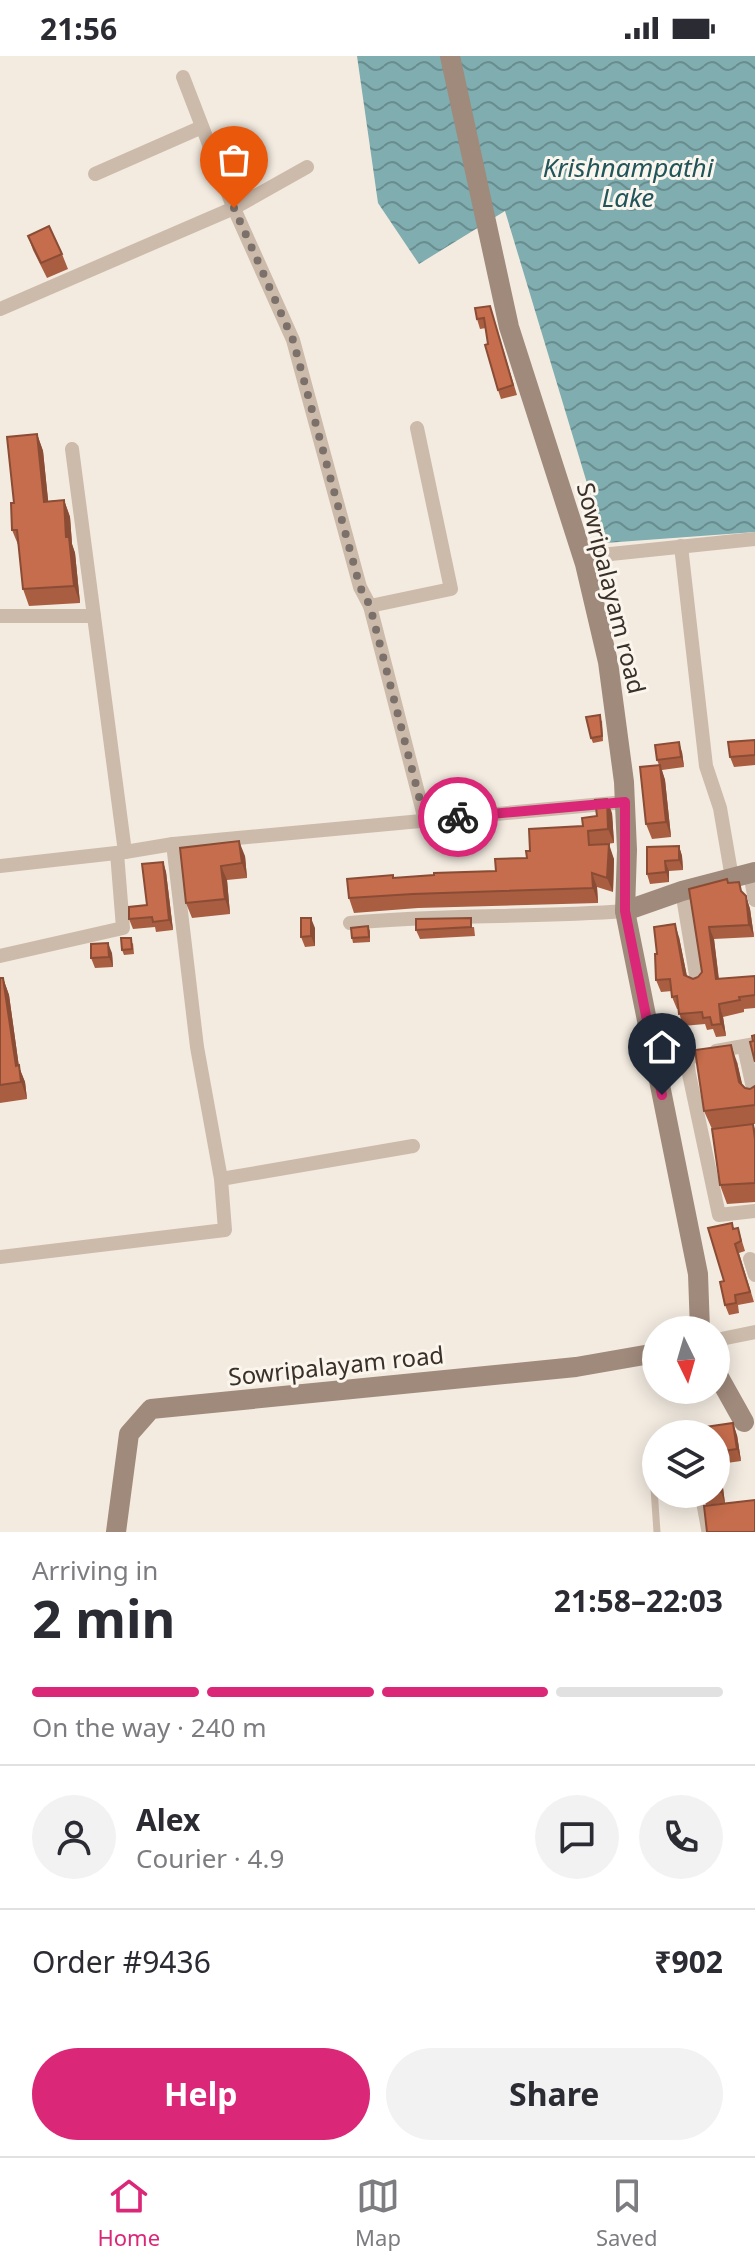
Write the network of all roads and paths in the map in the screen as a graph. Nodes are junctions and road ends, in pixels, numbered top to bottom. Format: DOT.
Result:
graph roads {
  1 [pos="450,56"];
  2 [pos="183,77"];
  3 [pos="202,127"];
  4 [pos="307,167"];
  5 [pos="95,174"];
  6 [pos="234,208"];
  7 [pos="0,309"];
  8 [pos="417,428"];
  9 [pos="72,449"];
  10 [pos="755,539"];
  11 [pos="681,546"];
  12 [pos="582,557"];
  13 [pos="370,606"];
  14 [pos="0,616"];
  15 [pos="94,616"];
  16 [pos="625,802"];
  17 [pos="425,820"];
  18 [pos="173,844"];
  19 [pos="121,852"];
  20 [pos="0,866"];
  21 [pos="745,875"];
  22 [pos="682,891"];
  23 [pos="755,900"];
  24 [pos="625,911"];
  25 [pos="350,923"];
  26 [pos="0,956"];
  27 [pos="697,981"];
  28 [pos="750,1045"];
  29 [pos="687,1059"];
  30 [pos="656,1066"];
  31 [pos="755,1097"];
  32 [pos="413,1146"];
  33 [pos="221,1179"];
  34 [pos="755,1211"];
  35 [pos="0,1257"];
  36 [pos="750,1259"];
  37 [pos="755,1275"];
  38 [pos="700,1316"];
  39 [pos="755,1332"];
  40 [pos="730,1337"];
  41 [pos="642,1356"];
  42 [pos="730,1397"];
  43 [pos="744,1422"];
  44 [pos="655,1508"];
  45 [pos="701,1508"];
  46 [pos="717,1512"];
  47 [pos="702,1514"];
  48 [pos="116,1532"];
  49 [pos="657,1532"];
  50 [pos="705,1532"];
  1 -- 12 [label="street, Sowripalayam road"];
  2 -- 3 [label="street"];
  3 -- 5 [label="street"];
  3 -- 6 [label="street"];
  4 -- 6 [label="street"];
  6 -- 7 [label="street"];
  6 -- 13 [label="street"];
  8 -- 13 [label="street"];
  9 -- 15 [label="street"];
  10 -- 11 [label="street"];
  11 -- 12 [label="street"];
  11 -- 21 [label="street"];
  12 -- 16 [label="street, Sowripalayam road"];
  13 -- 17 [label="street"];
  14 -- 15 [label="street"];
  15 -- 19 [label="street"];
  16 -- 17 [label="street"];
  16 -- 24 [label="street, Sowripalayam road"];
  17 -- 18 [label="street"];
  18 -- 19 [label="street"];
  18 -- 33 [label="street"];
  19 -- 20 [label="street"];
  19 -- 26 [label="street"];
  21 -- 22 [label="street"];
  21 -- 23 [label="street"];
  22 -- 24 [label="street"];
  22 -- 27 [label="street"];
  24 -- 25 [label="street"];
  24 -- 30 [label="street, Sowripalayam road"];
  28 -- 29 [label="street"];
  28 -- 31 [label="street"];
  29 -- 30 [label="street"];
  29 -- 34 [label="street"];
  30 -- 38 [label="street, Sowripalayam road"];
  32 -- 33 [label="street"];
  33 -- 35 [label="street"];
  36 -- 37 [label="street"];
  39 -- 40 [label="street"];
  41 -- 48 [label="street, Sowripalayam road"];
  42 -- 43 [label="street"];
  44 -- 49 [label="lane"];
  45 -- 47 [label="lane"];
  46 -- 47 [label="lane"];
  47 -- 50 [label="lane"];
}
